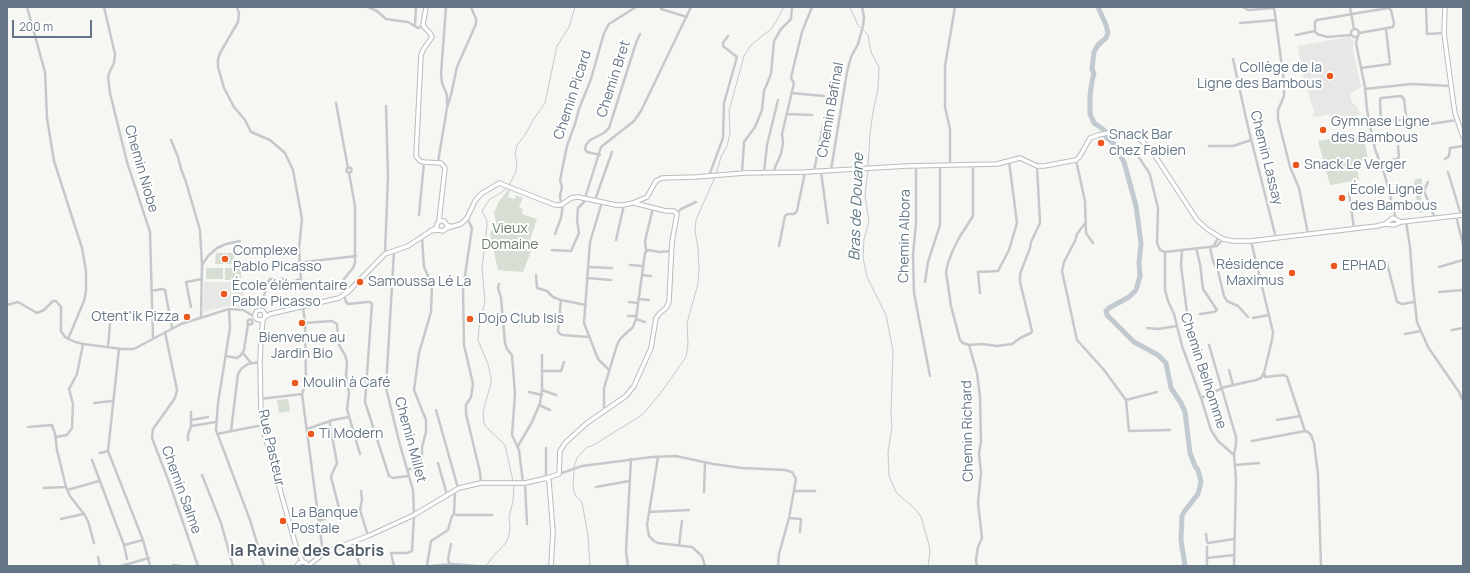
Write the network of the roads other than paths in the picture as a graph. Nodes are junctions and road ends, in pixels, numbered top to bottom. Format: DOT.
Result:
graph roads {
  1 [pos="27,7"];
  2 [pos="104,7"];
  3 [pos="237,7"];
  4 [pos="368,7"];
  5 [pos="416,7"];
  6 [pos="426,7"];
  7 [pos="446,7"];
  8 [pos="471,7"];
  9 [pos="636,7"];
  10 [pos="691,7"];
  11 [pos="792,7"];
  12 [pos="812,7"];
  13 [pos="862,7"];
  14 [pos="955,7"];
  15 [pos="1243,7"];
  16 [pos="1350,7"];
  17 [pos="1426,7"];
  18 [pos="1445,7"];
  19 [pos="1263,8"];
  20 [pos="1274,8"];
  21 [pos="661,9"];
  22 [pos="1351,14"];
  23 [pos="687,17"];
  24 [pos="1276,20"];
  25 [pos="1240,23"];
  26 [pos="415,25"];
  27 [pos="424,26"];
  28 [pos="1354,29"];
  29 [pos="1386,29"];
  30 [pos="1315,31"];
  31 [pos="1444,33"];
  32 [pos="640,34"];
  33 [pos="1296,34"];
  34 [pos="1358,35"];
  35 [pos="728,36"];
  36 [pos="1352,36"];
  37 [pos="1356,43"];
  38 [pos="1233,59"];
  39 [pos="1361,68"];
  40 [pos="1451,86"];
  41 [pos="1365,89"];
  42 [pos="791,93"];
  43 [pos="824,96"];
  44 [pos="778,100"];
  45 [pos="336,103"];
  46 [pos="386,106"];
  47 [pos="447,108"];
  48 [pos="787,114"];
  49 [pos="812,115"];
  50 [pos="1457,120"];
  51 [pos="1381,121"];
  52 [pos="1371,124"];
  53 [pos="1430,124"];
  54 [pos="823,126"];
  55 [pos="1463,137"];
  56 [pos="171,140"];
  57 [pos="1251,140"];
  58 [pos="1209,146"];
  59 [pos="1398,146"];
  60 [pos="1463,146"];
  61 [pos="1132,147"];
  62 [pos="612,152"];
  63 [pos="600,155"];
  64 [pos="1445,159"];
  65 [pos="1076,160"];
  66 [pos="1009,161"];
  67 [pos="424,162"];
  68 [pos="438,162"];
  69 [pos="1379,162"];
  70 [pos="950,164"];
  71 [pos="973,164"];
  72 [pos="940,165"];
  73 [pos="916,166"];
  74 [pos="1037,166"];
  75 [pos="830,171"];
  76 [pos="764,172"];
  77 [pos="805,172"];
  78 [pos="814,172"];
  79 [pos="821,172"];
  80 [pos="1448,172"];
  81 [pos="742,173"];
  82 [pos="773,173"];
  83 [pos="710,176"];
  84 [pos="1428,182"];
  85 [pos="1349,193"];
  86 [pos="586,198"];
  87 [pos="596,200"];
  88 [pos="602,202"];
  89 [pos="696,202"];
  90 [pos="633,203"];
  91 [pos="562,204"];
  92 [pos="624,204"];
  93 [pos="653,208"];
  94 [pos="677,214"];
  95 [pos="419,215"];
  96 [pos="1460,215"];
  97 [pos="467,218"];
  98 [pos="1435,218"];
  99 [pos="441,220"];
  100 [pos="1394,221"];
  101 [pos="1086,222"];
  102 [pos="1406,222"];
  103 [pos="828,223"];
  104 [pos="448,226"];
  105 [pos="437,228"];
  106 [pos="1354,229"];
  107 [pos="555,234"];
  108 [pos="1308,234"];
  109 [pos="422,236"];
  110 [pos="1221,238"];
  111 [pos="1276,238"];
  112 [pos="616,240"];
  113 [pos="240,241"];
  114 [pos="1251,241"];
  115 [pos="1093,242"];
  116 [pos="1463,244"];
  117 [pos="779,246"];
  118 [pos="1210,247"];
  119 [pos="1196,248"];
  120 [pos="394,250"];
  121 [pos="552,250"];
  122 [pos="646,250"];
  123 [pos="1182,250"];
  124 [pos="672,251"];
  125 [pos="1166,252"];
  126 [pos="385,254"];
  127 [pos="202,255"];
  128 [pos="208,256"];
  129 [pos="356,256"];
  130 [pos="1463,260"];
  131 [pos="300,263"];
  132 [pos="1386,263"];
  133 [pos="630,265"];
  134 [pos="202,266"];
  135 [pos="588,266"];
  136 [pos="643,266"];
  137 [pos="1439,267"];
  138 [pos="262,268"];
  139 [pos="612,268"];
  140 [pos="536,275"];
  141 [pos="642,275"];
  142 [pos="651,276"];
  143 [pos="587,278"];
  144 [pos="202,279"];
  145 [pos="611,280"];
  146 [pos="925,282"];
  147 [pos="499,284"];
  148 [pos="1463,290"];
  149 [pos="151,291"];
  150 [pos="1439,292"];
  151 [pos="980,293"];
  152 [pos="344,295"];
  153 [pos="638,299"];
  154 [pos="561,300"];
  155 [pos="649,300"];
  156 [pos="629,302"];
  157 [pos="1414,302"];
  158 [pos="262,303"];
  159 [pos="638,303"];
  160 [pos="586,305"];
  161 [pos="7,306"];
  162 [pos="192,307"];
  163 [pos="303,307"];
  164 [pos="229,309"];
  165 [pos="257,311"];
  166 [pos="249,312"];
  167 [pos="1187,313"];
  168 [pos="1200,314"];
  169 [pos="1268,315"];
  170 [pos="263,316"];
  171 [pos="628,316"];
  172 [pos="255,317"];
  173 [pos="1248,317"];
  174 [pos="201,318"];
  175 [pos="636,318"];
  176 [pos="1253,318"];
  177 [pos="645,322"];
  178 [pos="305,323"];
  179 [pos="110,324"];
  180 [pos="248,324"];
  181 [pos="1177,326"];
  182 [pos="172,328"];
  183 [pos="1147,328"];
  184 [pos="1463,328"];
  185 [pos="1452,330"];
  186 [pos="165,332"];
  187 [pos="1421,332"];
  188 [pos="1405,334"];
  189 [pos="590,337"];
  190 [pos="68,339"];
  191 [pos="153,340"];
  192 [pos="84,344"];
  193 [pos="969,345"];
  194 [pos="1209,345"];
  195 [pos="108,347"];
  196 [pos="119,349"];
  197 [pos="243,353"];
  198 [pos="542,355"];
  199 [pos="226,356"];
  200 [pos="260,362"];
  201 [pos="564,362"];
  202 [pos="251,363"];
  203 [pos="609,370"];
  204 [pos="1229,370"];
  205 [pos="542,372"];
  206 [pos="1264,373"];
  207 [pos="930,376"];
  208 [pos="1233,385"];
  209 [pos="542,390"];
  210 [pos="1221,390"];
  211 [pos="529,392"];
  212 [pos="1157,392"];
  213 [pos="302,394"];
  214 [pos="542,395"];
  215 [pos="556,395"];
  216 [pos="1201,398"];
  217 [pos="260,399"];
  218 [pos="1126,400"];
  219 [pos="112,401"];
  220 [pos="1463,401"];
  221 [pos="94,402"];
  222 [pos="539,405"];
  223 [pos="436,410"];
  224 [pos="550,410"];
  225 [pos="604,410"];
  226 [pos="191,412"];
  227 [pos="1300,416"];
  228 [pos="208,417"];
  229 [pos="349,417"];
  230 [pos="191,420"];
  231 [pos="1277,420"];
  232 [pos="216,422"];
  233 [pos="330,422"];
  234 [pos="191,426"];
  235 [pos="263,426"];
  236 [pos="28,427"];
  237 [pos="307,429"];
  238 [pos="231,430"];
  239 [pos="1170,430"];
  240 [pos="1305,431"];
  241 [pos="217,434"];
  242 [pos="56,437"];
  243 [pos="188,440"];
  244 [pos="1252,441"];
  245 [pos="518,446"];
  246 [pos="546,448"];
  247 [pos="108,451"];
  248 [pos="100,453"];
  249 [pos="360,454"];
  250 [pos="1234,455"];
  251 [pos="658,457"];
  252 [pos="631,459"];
  253 [pos="92,460"];
  254 [pos="705,462"];
  255 [pos="1259,462"];
  256 [pos="438,463"];
  257 [pos="1235,465"];
  258 [pos="407,470"];
  259 [pos="559,474"];
  260 [pos="202,475"];
  261 [pos="409,476"];
  262 [pos="546,478"];
  263 [pos="99,481"];
  264 [pos="630,481"];
  265 [pos="481,483"];
  266 [pos="524,483"];
  267 [pos="66,487"];
  268 [pos="596,487"];
  269 [pos="44,488"];
  270 [pos="456,489"];
  271 [pos="68,490"];
  272 [pos="361,491"];
  273 [pos="794,491"];
  274 [pos="815,491"];
  275 [pos="704,492"];
  276 [pos="447,495"];
  277 [pos="689,510"];
  278 [pos="649,512"];
  279 [pos="84,514"];
  280 [pos="454,514"];
  281 [pos="414,515"];
  282 [pos="492,515"];
  283 [pos="789,518"];
  284 [pos="61,519"];
  285 [pos="319,521"];
  286 [pos="682,521"];
  287 [pos="527,524"];
  288 [pos="800,532"];
  289 [pos="1206,534"];
  290 [pos="368,536"];
  291 [pos="1234,539"];
  292 [pos="143,540"];
  293 [pos="352,542"];
  294 [pos="94,543"];
  295 [pos="124,544"];
  296 [pos="451,544"];
  297 [pos="679,545"];
  298 [pos="1207,548"];
  299 [pos="324,553"];
  300 [pos="1234,554"];
  301 [pos="98,557"];
  302 [pos="149,558"];
  303 [pos="1207,558"];
  304 [pos="127,559"];
  305 [pos="132,564"];
  306 [pos="307,564"];
  307 [pos="173,565"];
  308 [pos="450,565"];
  309 [pos="100,566"];
  310 [pos="121,566"];
  311 [pos="150,566"];
  312 [pos="181,566"];
  313 [pos="198,566"];
  314 [pos="234,566"];
  315 [pos="264,566"];
  316 [pos="360,566"];
  317 [pos="394,566"];
  318 [pos="427,566"];
  319 [pos="432,566"];
  320 [pos="470,566"];
  321 [pos="477,566"];
  322 [pos="551,566"];
  323 [pos="628,566"];
  324 [pos="706,566"];
  325 [pos="778,566"];
  326 [pos="977,566"];
  327 [pos="1208,566"];
  328 [pos="1234,566"];
  329 [pos="1321,566"];
  1 -- 190 [label="street"];
  2 -- 149 [label="street, Chemin Niobe"];
  3 -- 131 [label="street"];
  4 -- 26 [label="street"];
  5 -- 26 [label="street"];
  6 -- 27 [label="main road"];
  7 -- 47 [label="street"];
  8 -- 47 [label="street"];
  9 -- 91 [label="street, Chemin Picard"];
  10 -- 23 [label="street"];
  11 -- 81 [label="street"];
  12 -- 42 [label="street"];
  13 -- 75 [label="street, Chemin Bafinal"];
  14 -- 70 [label="street"];
  15 -- 19 [label="street"];
  16 -- 22 [label="street"];
  17 -- 31 [label="street"];
  18 -- 31 [label="main road"];
  19 -- 20 [label="street"];
  20 -- 24 [label="street"];
  21 -- 23 [label="street"];
  22 -- 28 [label="street"];
  22 -- 29 [label="street"];
  22 -- 30 [label="street"];
  23 -- 63 [label="street"];
  24 -- 25 [label="street"];
  24 -- 108 [label="street"];
  26 -- 27 [label="street"];
  27 -- 67 [label="main road"];
  28 -- 34 [label="street"];
  28 -- 36 [label="street"];
  29 -- 34 [label="street"];
  29 -- 39 [label="street"];
  30 -- 33 [label="street"];
  30 -- 36 [label="street"];
  31 -- 40 [label="main road"];
  32 -- 63 [label="street, Chemin Bret"];
  34 -- 36 [label="street"];
  34 -- 37 [label="street"];
  35 -- 83 [label="street"];
  36 -- 37 [label="street"];
  37 -- 39 [label="street"];
  38 -- 57 [label="street, Chemin Lassay"];
  39 -- 41 [label="street"];
  40 -- 41 [label="street"];
  40 -- 50 [label="main road"];
  41 -- 52 [label="street"];
  42 -- 43 [label="street"];
  42 -- 48 [label="street"];
  44 -- 76 [label="street"];
  45 -- 129 [label="street"];
  46 -- 126 [label="street"];
  47 -- 68 [label="street"];
  48 -- 49 [label="street"];
  48 -- 82 [label="street"];
  50 -- 53 [label="street"];
  50 -- 55 [label="main road"];
  51 -- 51 [label="street"];
  51 -- 52 [label="street"];
  52 -- 69 [label="street"];
  54 -- 78 [label="street"];
  56 -- 127 [label="street"];
  57 -- 58 [label="street"];
  57 -- 111 [label="street, Chemin Lassay"];
  59 -- 69 [label="street"];
  60 -- 64 [label="street"];
  61 -- 125 [label="street"];
  62 -- 87 [label="street"];
  63 -- 86 [label="street"];
  65 -- 74 [label="main road"];
  65 -- 101 [label="street"];
  65 -- 110 [label="main road"];
  66 -- 71 [label="main road"];
  66 -- 74 [label="main road"];
  66 -- 151 [label="street"];
  67 -- 68 [label="main road"];
  67 -- 95 [label="street"];
  68 -- 99 [label="main road"];
  69 -- 100 [label="street"];
  70 -- 71 [label="main road"];
  70 -- 72 [label="main road"];
  71 -- 193 [label="street, Chemin Richard"];
  72 -- 73 [label="main road"];
  72 -- 146 [label="street"];
  73 -- 75 [label="main road"];
  73 -- 207 [label="street, Chemin Albora"];
  74 -- 193 [label="street"];
  75 -- 79 [label="main road"];
  76 -- 81 [label="main road"];
  76 -- 82 [label="main road"];
  77 -- 78 [label="main road"];
  77 -- 82 [label="main road"];
  77 -- 117 [label="street"];
  78 -- 79 [label="main road"];
  79 -- 103 [label="street"];
  80 -- 96 [label="street"];
  81 -- 83 [label="main road"];
  83 -- 90 [label="main road"];
  84 -- 98 [label="street"];
  85 -- 106 [label="street"];
  86 -- 87 [label="main road"];
  86 -- 91 [label="main road"];
  86 -- 121 [label="street"];
  87 -- 88 [label="main road"];
  88 -- 92 [label="main road"];
  88 -- 135 [label="street"];
  89 -- 94 [label="street"];
  90 -- 92 [label="main road"];
  90 -- 93 [label="main road"];
  91 -- 97 [label="main road"];
  91 -- 107 [label="street, Chemin Picard"];
  92 -- 112 [label="street"];
  93 -- 94 [label="main road"];
  93 -- 122 [label="street"];
  94 -- 124 [label="main road"];
  96 -- 98 [label="main road"];
  96 -- 116 [label="street"];
  97 -- 104 [label="main road"];
  97 -- 265 [label="street"];
  98 -- 102 [label="main road"];
  99 -- 104 [label="main road"];
  99 -- 105 [label="main road"];
  100 -- 102 [label="main road"];
  100 -- 106 [label="main road"];
  101 -- 115 [label="street"];
  101 -- 218 [label="street"];
  102 -- 157 [label="street"];
  104 -- 105 [label="main road"];
  105 -- 109 [label="main road"];
  106 -- 108 [label="main road"];
  108 -- 111 [label="main road"];
  109 -- 120 [label="main road"];
  109 -- 258 [label="street"];
  110 -- 114 [label="main road"];
  110 -- 118 [label="street"];
  111 -- 114 [label="main road"];
  113 -- 128 [label="street"];
  114 -- 169 [label="street"];
  118 -- 119 [label="street"];
  118 -- 173 [label="street"];
  119 -- 123 [label="street"];
  119 -- 168 [label="street"];
  120 -- 126 [label="main road"];
  120 -- 258 [label="street, Chemin Millet"];
  122 -- 124 [label="street"];
  122 -- 136 [label="street"];
  123 -- 125 [label="street"];
  123 -- 167 [label="street"];
  124 -- 225 [label="main road"];
  125 -- 181 [label="street, Chemin Belhomme"];
  126 -- 152 [label="main road"];
  127 -- 128 [label="street"];
  127 -- 134 [label="street"];
  128 -- 134 [label="street"];
  129 -- 131 [label="street"];
  129 -- 152 [label="street"];
  130 -- 137 [label="street"];
  131 -- 138 [label="street"];
  131 -- 158 [label="street"];
  132 -- 157 [label="street"];
  133 -- 136 [label="street"];
  134 -- 144 [label="street"];
  135 -- 139 [label="street"];
  135 -- 143 [label="street"];
  136 -- 141 [label="street"];
  140 -- 154 [label="street"];
  141 -- 142 [label="street"];
  141 -- 153 [label="street"];
  143 -- 145 [label="street"];
  143 -- 160 [label="street"];
  144 -- 162 [label="street"];
  144 -- 174 [label="street"];
  147 -- 245 [label="street"];
  148 -- 150 [label="street"];
  149 -- 182 [label="street"];
  149 -- 191 [label="street, Chemin Niobe"];
  152 -- 163 [label="main road"];
  152 -- 261 [label="street"];
  153 -- 155 [label="street"];
  153 -- 159 [label="street"];
  154 -- 160 [label="street"];
  154 -- 189 [label="street"];
  156 -- 159 [label="street"];
  157 -- 187 [label="street"];
  158 -- 165 [label="street"];
  158 -- 170 [label="street"];
  159 -- 175 [label="street"];
  160 -- 189 [label="street"];
  161 -- 190 [label="street"];
  163 -- 170 [label="main road"];
  163 -- 178 [label="street"];
  164 -- 166 [label="street"];
  164 -- 174 [label="street"];
  164 -- 199 [label="street"];
  165 -- 166 [label="street"];
  165 -- 170 [label="main road"];
  165 -- 172 [label="main road"];
  166 -- 172 [label="street"];
  169 -- 176 [label="street"];
  169 -- 206 [label="street"];
  170 -- 172 [label="main road"];
  170 -- 200 [label="main road, Rue Pasteur"];
  171 -- 175 [label="street"];
  174 -- 182 [label="street"];
  175 -- 177 [label="street"];
  175 -- 203 [label="street"];
  178 -- 213 [label="street"];
  178 -- 229 [label="street"];
  179 -- 195 [label="street"];
  180 -- 197 [label="street"];
  181 -- 183 [label="street"];
  181 -- 216 [label="street, Chemin Belhomme"];
  182 -- 186 [label="street"];
  184 -- 185 [label="street"];
  186 -- 191 [label="street"];
  186 -- 313 [label="street, Chemin Salme"];
  187 -- 188 [label="street"];
  187 -- 220 [label="street"];
  189 -- 203 [label="street"];
  190 -- 192 [label="street"];
  191 -- 196 [label="street"];
  192 -- 195 [label="street"];
  192 -- 242 [label="street"];
  193 -- 326 [label="street, Chemin Richard"];
  194 -- 210 [label="street"];
  195 -- 196 [label="street"];
  196 -- 219 [label="street"];
  197 -- 199 [label="street"];
  197 -- 202 [label="street"];
  198 -- 205 [label="street"];
  199 -- 232 [label="street"];
  200 -- 202 [label="street"];
  200 -- 217 [label="main road, Rue Pasteur"];
  201 -- 205 [label="street"];
  202 -- 238 [label="street"];
  203 -- 225 [label="street"];
  204 -- 208 [label="street"];
  205 -- 209 [label="street"];
  206 -- 208 [label="street"];
  206 -- 227 [label="street"];
  208 -- 210 [label="street"];
  209 -- 214 [label="street"];
  209 -- 215 [label="street"];
  210 -- 216 [label="street"];
  210 -- 250 [label="street"];
  211 -- 214 [label="street"];
  212 -- 218 [label="street"];
  213 -- 217 [label="street"];
  213 -- 237 [label="street"];
  214 -- 222 [label="street"];
  216 -- 250 [label="street, Chemin Belhomme"];
  217 -- 235 [label="main road, Rue Pasteur"];
  218 -- 239 [label="street"];
  219 -- 221 [label="street"];
  219 -- 247 [label="street"];
  222 -- 224 [label="street"];
  222 -- 245 [label="street"];
  223 -- 270 [label="street"];
  225 -- 259 [label="main road"];
  226 -- 230 [label="street"];
  227 -- 231 [label="street"];
  227 -- 240 [label="street"];
  228 -- 230 [label="street"];
  229 -- 233 [label="street"];
  229 -- 249 [label="street"];
  230 -- 234 [label="street"];
  232 -- 234 [label="street"];
  232 -- 241 [label="street"];
  233 -- 237 [label="street"];
  233 -- 285 [label="street"];
  234 -- 243 [label="street"];
  235 -- 238 [label="street"];
  235 -- 306 [label="main road, Rue Pasteur"];
  236 -- 242 [label="street"];
  237 -- 285 [label="street"];
  238 -- 241 [label="street"];
  240 -- 244 [label="street"];
  240 -- 329 [label="street"];
  241 -- 315 [label="street"];
  242 -- 267 [label="street"];
  245 -- 266 [label="street"];
  246 -- 262 [label="street"];
  247 -- 248 [label="street"];
  247 -- 292 [label="street"];
  250 -- 257 [label="street"];
  251 -- 252 [label="street"];
  251 -- 254 [label="street"];
  251 -- 278 [label="street"];
  252 -- 259 [label="street"];
  252 -- 264 [label="street"];
  253 -- 263 [label="street"];
  254 -- 273 [label="street"];
  254 -- 275 [label="street"];
  255 -- 257 [label="street"];
  256 -- 276 [label="street"];
  257 -- 291 [label="street"];
  258 -- 261 [label="street, Chemin Millet"];
  259 -- 262 [label="main road"];
  260 -- 314 [label="street"];
  261 -- 281 [label="street, Chemin Millet"];
  262 -- 266 [label="main road"];
  262 -- 322 [label="main road"];
  263 -- 271 [label="street"];
  263 -- 295 [label="street"];
  264 -- 268 [label="street"];
  264 -- 323 [label="street"];
  265 -- 266 [label="main road"];
  265 -- 270 [label="main road"];
  266 -- 287 [label="street"];
  267 -- 269 [label="street"];
  267 -- 271 [label="street"];
  270 -- 276 [label="main road"];
  270 -- 280 [label="street"];
  271 -- 279 [label="street"];
  272 -- 290 [label="street"];
  273 -- 274 [label="street"];
  273 -- 283 [label="street"];
  276 -- 281 [label="main road"];
  277 -- 278 [label="street"];
  278 -- 297 [label="street"];
  279 -- 284 [label="street"];
  279 -- 294 [label="street"];
  280 -- 282 [label="street"];
  280 -- 318 [label="street"];
  281 -- 290 [label="main road"];
  281 -- 317 [label="street, Chemin Millet"];
  283 -- 288 [label="street"];
  283 -- 325 [label="street"];
  285 -- 299 [label="street"];
  286 -- 297 [label="street"];
  289 -- 291 [label="street"];
  290 -- 293 [label="main road"];
  291 -- 300 [label="street"];
  292 -- 295 [label="street"];
  292 -- 302 [label="street"];
  293 -- 299 [label="main road"];
  293 -- 316 [label="street"];
  295 -- 304 [label="street"];
  296 -- 308 [label="street"];
  297 -- 324 [label="street"];
  298 -- 303 [label="street"];
  299 -- 306 [label="main road"];
  300 -- 303 [label="street"];
  300 -- 328 [label="street"];
  301 -- 309 [label="street"];
  302 -- 305 [label="street"];
  302 -- 311 [label="street"];
  303 -- 327 [label="street"];
  305 -- 310 [label="street"];
  307 -- 312 [label="street"];
  308 -- 319 [label="street"];
  308 -- 320 [label="street"];
  320 -- 321 [label="street"];
}
